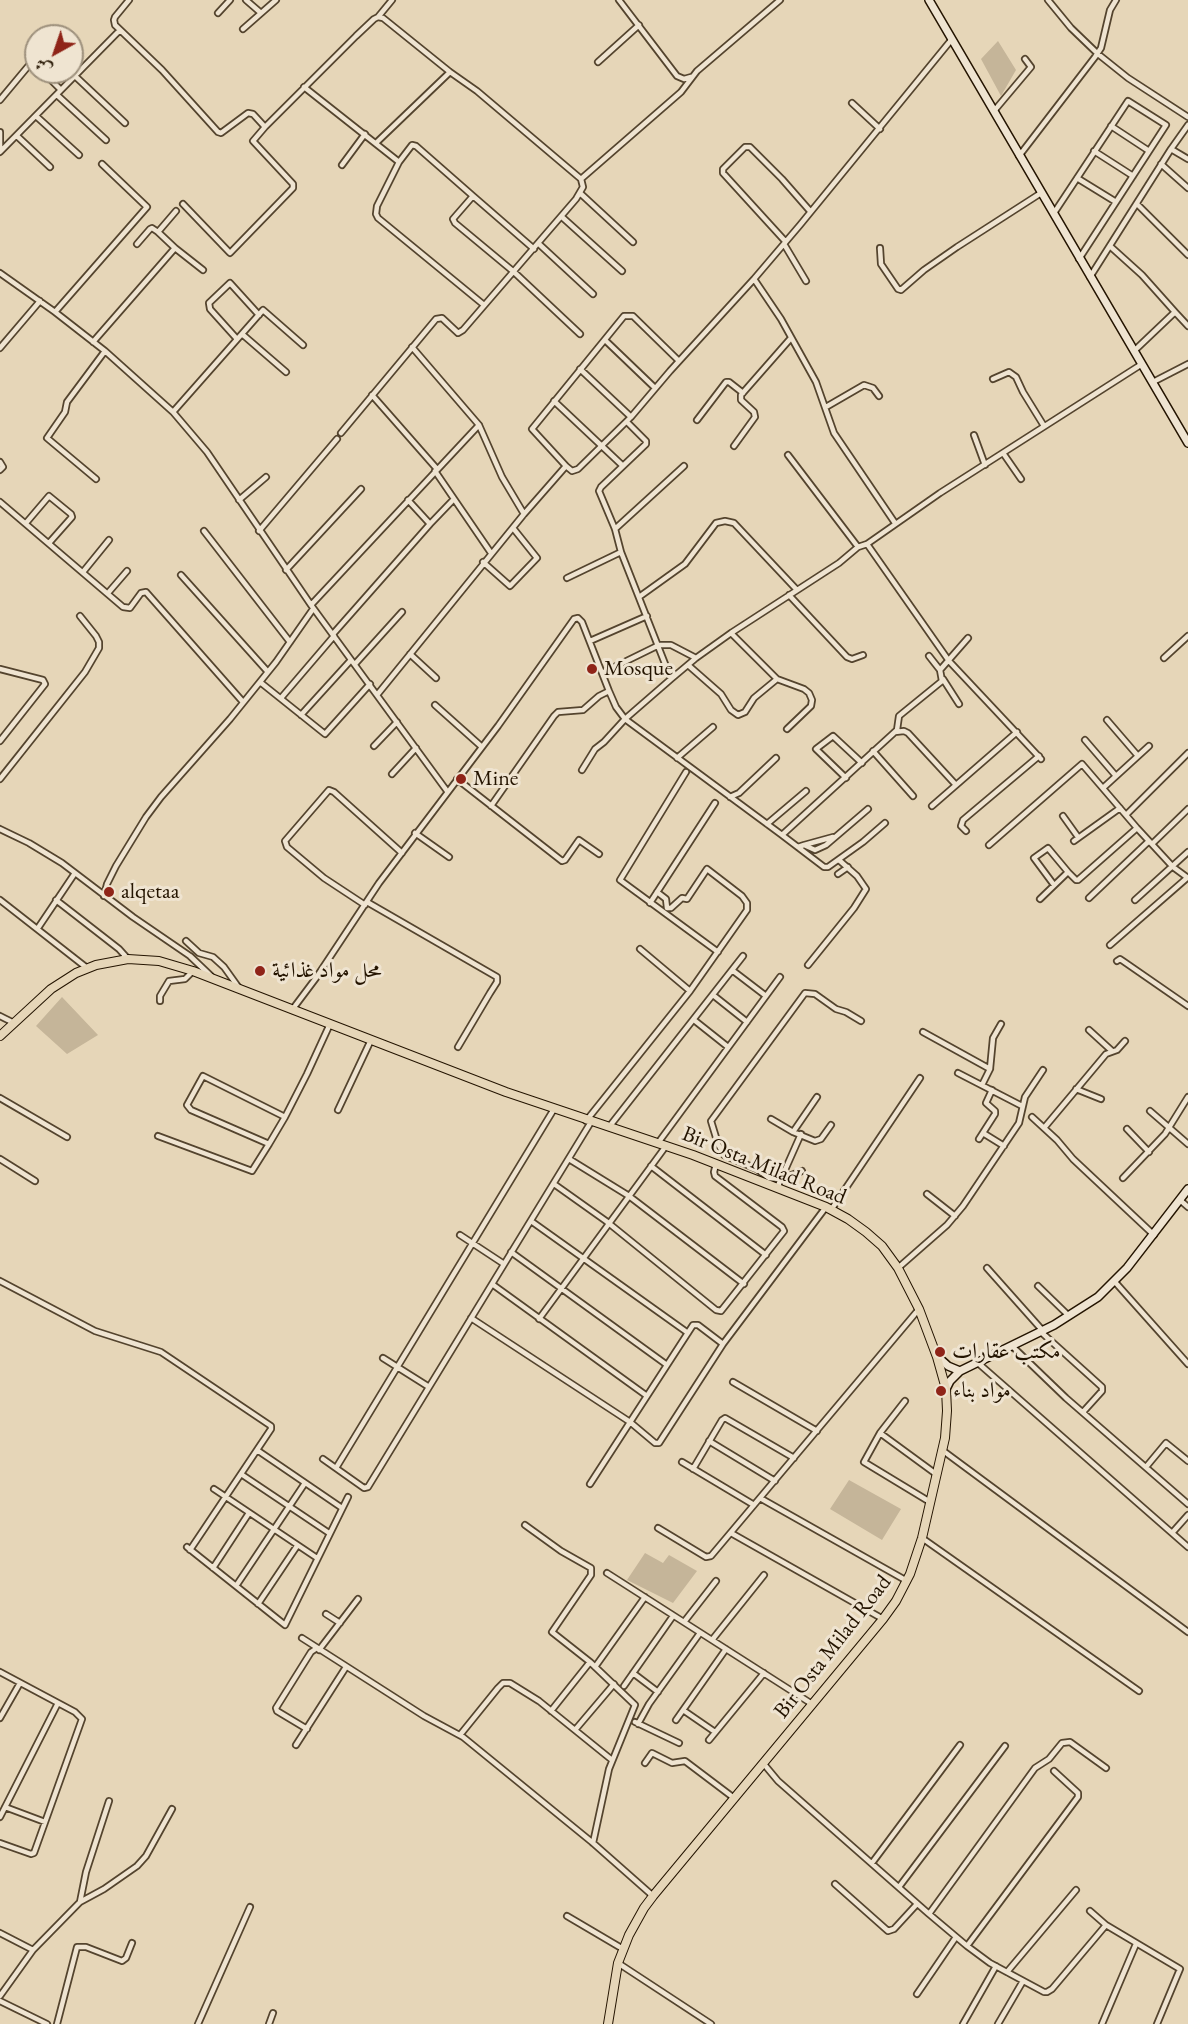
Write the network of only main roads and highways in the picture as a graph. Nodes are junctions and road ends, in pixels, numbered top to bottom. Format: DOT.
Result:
graph roads {
  1 [pos="0,1036"];
  2 [pos="608,2024"];
  1 -- 2 [label="main road, Bir Osta Milad Road"];
}
